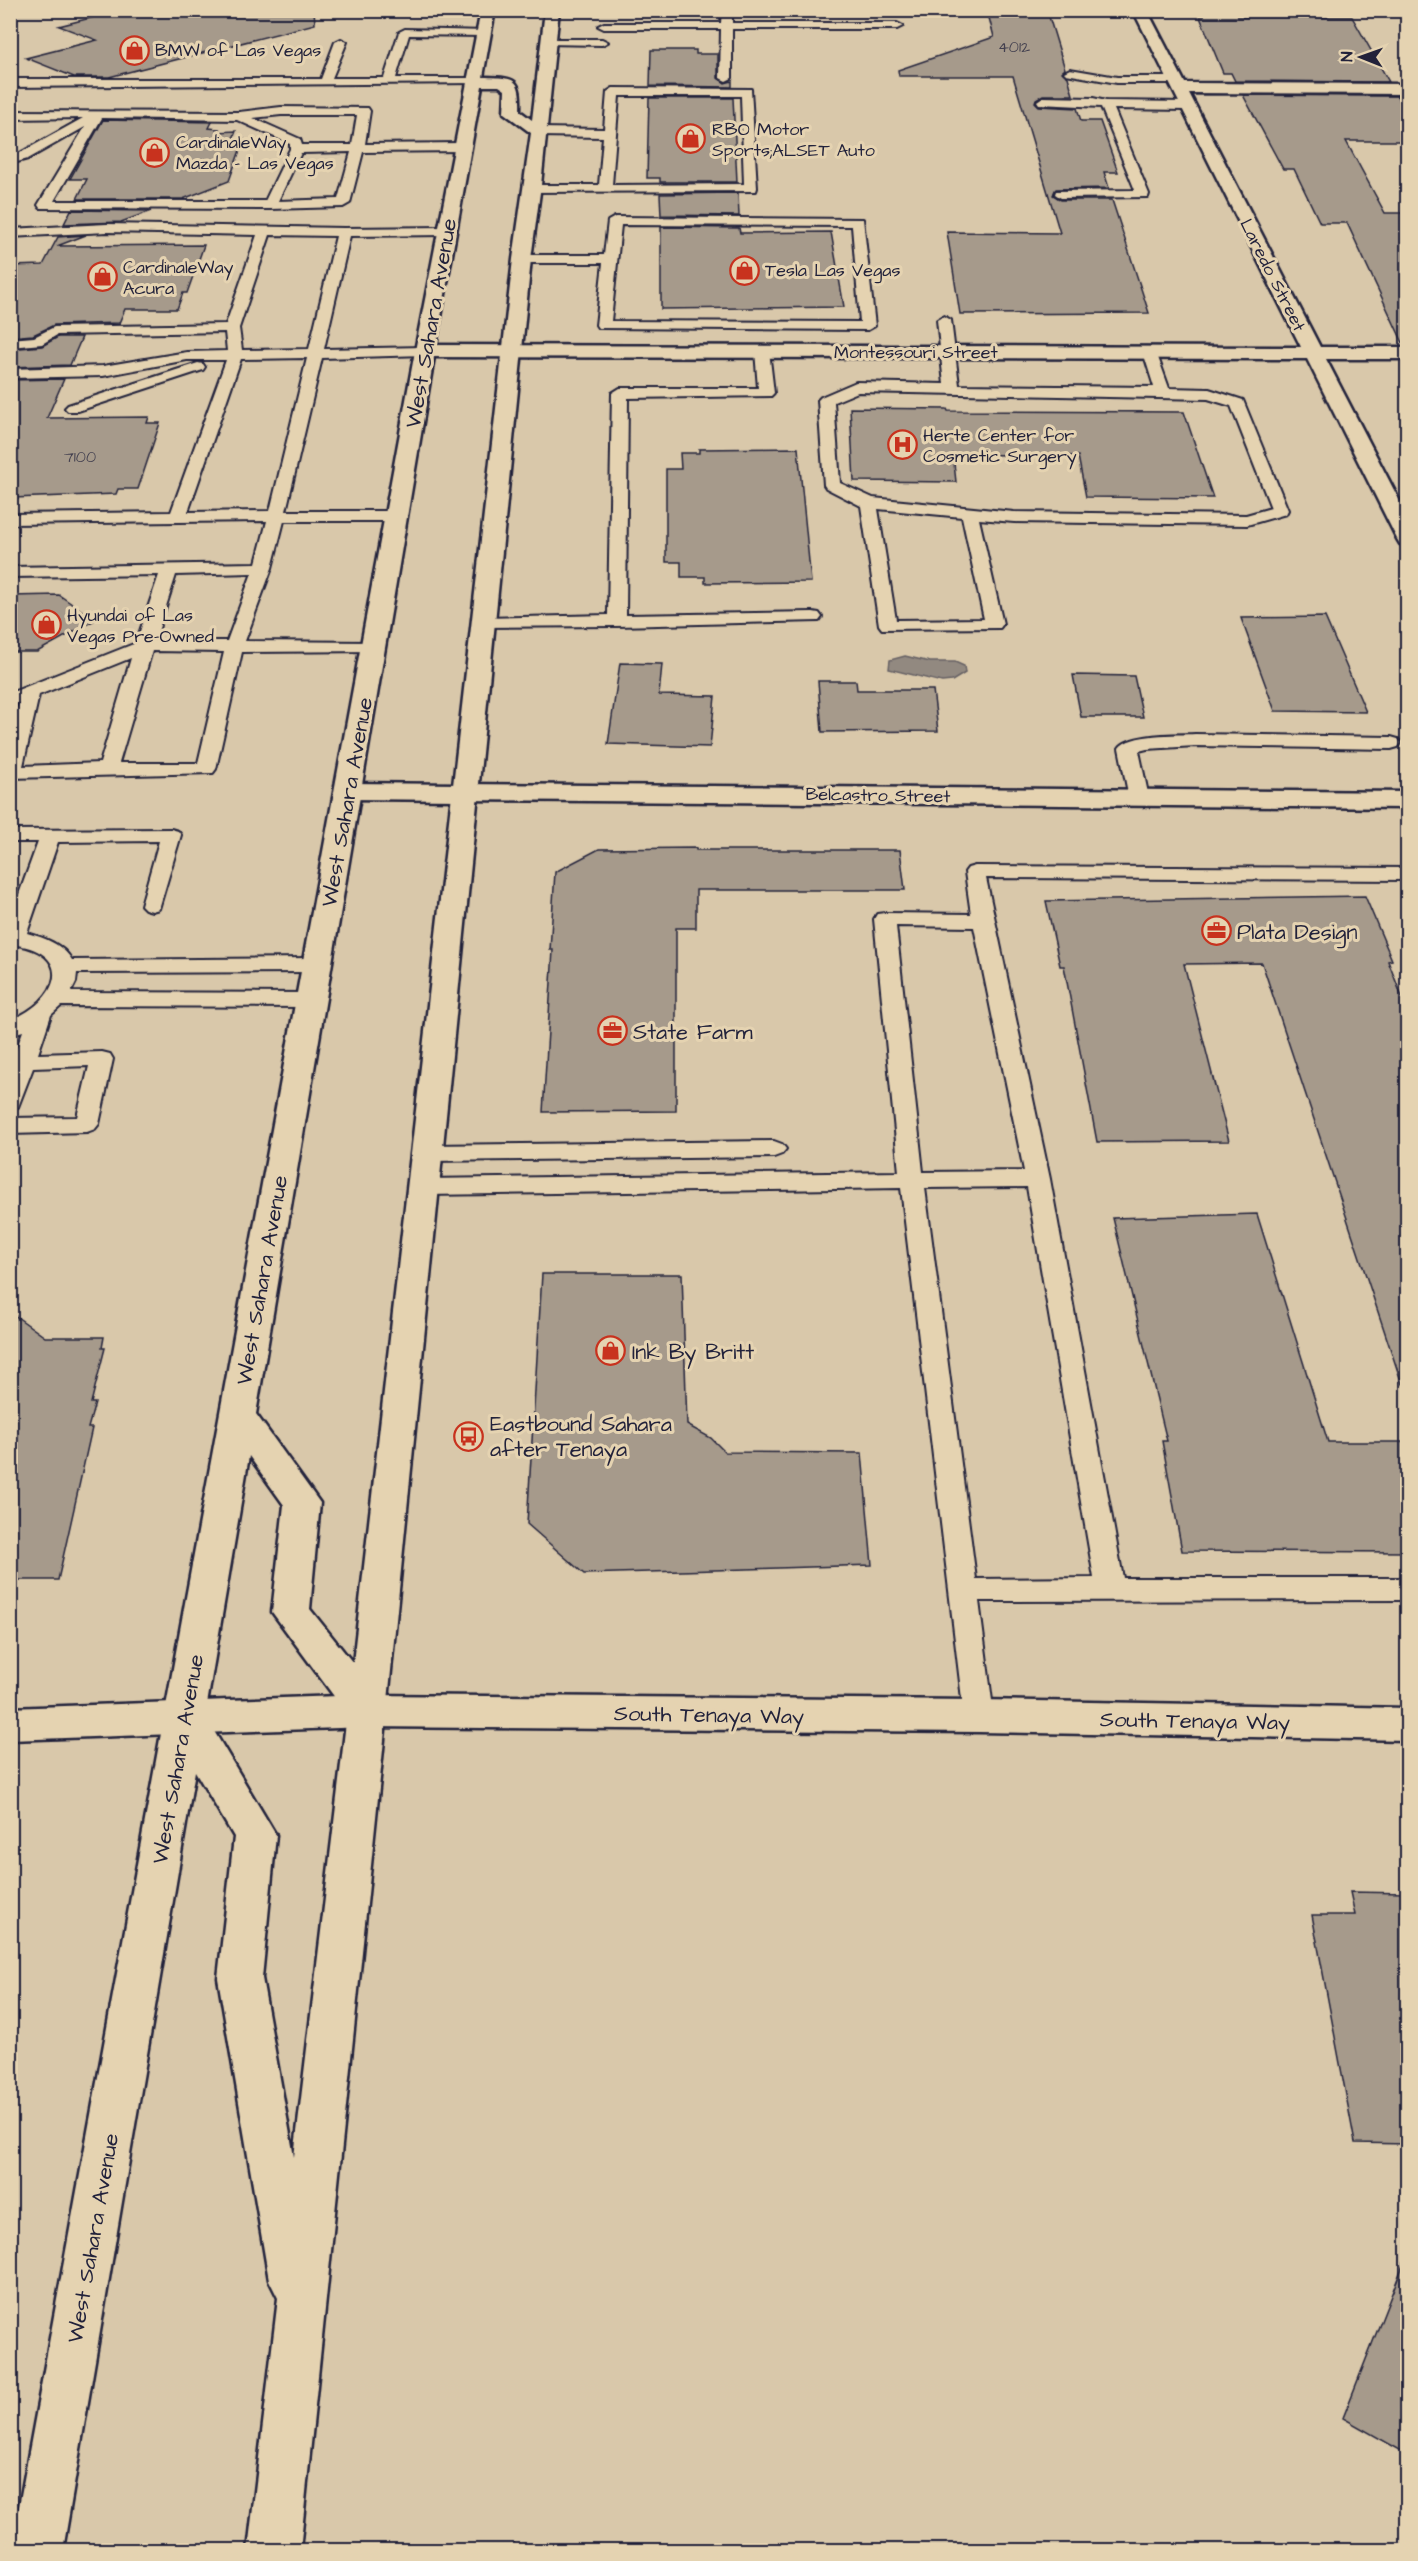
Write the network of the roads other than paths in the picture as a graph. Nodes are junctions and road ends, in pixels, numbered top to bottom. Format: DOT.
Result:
graph roads {
  1 [pos="488,10"];
  2 [pos="552,10"];
  3 [pos="1140,10"];
  4 [pos="716,11"];
  5 [pos="727,11"];
  6 [pos="736,11"];
  7 [pos="894,11"];
  8 [pos="604,26"];
  9 [pos="726,26"];
  10 [pos="483,33"];
  11 [pos="341,42"];
  12 [pos="549,42"];
  13 [pos="602,42"];
  14 [pos="1070,72"];
  15 [pos="726,78"];
  16 [pos="325,82"];
  17 [pos="390,82"];
  18 [pos="10,83"];
  19 [pos="1176,84"];
  20 [pos="1407,89"];
  21 [pos="464,92"];
  22 [pos="1043,101"];
  23 [pos="1106,105"];
  24 [pos="1187,106"];
  25 [pos="98,114"];
  26 [pos="10,115"];
  27 [pos="240,116"];
  28 [pos="539,132"];
  29 [pos="610,133"];
  30 [pos="48,141"];
  31 [pos="20,142"];
  32 [pos="463,147"];
  33 [pos="358,148"];
  34 [pos="296,149"];
  35 [pos="10,160"];
  36 [pos="532,189"];
  37 [pos="605,189"];
  38 [pos="1061,194"];
  39 [pos="270,205"];
  40 [pos="265,231"];
  41 [pos="447,231"];
  42 [pos="10,232"];
  43 [pos="344,232"];
  44 [pos="522,259"];
  45 [pos="611,259"];
  46 [pos="944,321"];
  47 [pos="830,326"];
  48 [pos="232,328"];
  49 [pos="10,343"];
  50 [pos="425,351"];
  51 [pos="512,351"];
  52 [pos="762,351"];
  53 [pos="837,351"];
  54 [pos="315,352"];
  55 [pos="949,352"];
  56 [pos="1150,352"];
  57 [pos="1312,353"];
  58 [pos="1407,353"];
  59 [pos="235,355"];
  60 [pos="10,374"];
  61 [pos="952,389"];
  62 [pos="1163,392"];
  63 [pos="73,408"];
  64 [pos="869,503"];
  65 [pos="969,513"];
  66 [pos="277,516"];
  67 [pos="396,516"];
  68 [pos="178,517"];
  69 [pos="10,519"];
  70 [pos="1407,539"];
  71 [pos="263,568"];
  72 [pos="169,570"];
  73 [pos="10,572"];
  74 [pos="813,617"];
  75 [pos="617,621"];
  76 [pos="484,623"];
  77 [pos="144,646"];
  78 [pos="234,646"];
  79 [pos="373,647"];
  80 [pos="31,691"];
  81 [pos="10,700"];
  82 [pos="1391,743"];
  83 [pos="108,769"];
  84 [pos="11,772"];
  85 [pos="348,791"];
  86 [pos="466,792"];
  87 [pos="1139,798"];
  88 [pos="1407,800"];
  89 [pos="10,836"];
  90 [pos="50,836"];
  91 [pos="1407,874"];
  92 [pos="152,905"];
  93 [pos="983,921"];
  94 [pos="13,937"];
  95 [pos="318,965"];
  96 [pos="65,967"];
  97 [pos="57,999"];
  98 [pos="312,1000"];
  99 [pos="40,1014"];
  100 [pos="10,1028"];
  101 [pos="24,1060"];
  102 [pos="10,1102"];
  103 [pos="10,1126"];
  104 [pos="774,1149"];
  105 [pos="428,1153"];
  106 [pos="1038,1179"];
  107 [pos="912,1180"];
  108 [pos="424,1186"];
  109 [pos="237,1414"];
  110 [pos="1407,1589"];
  111 [pos="963,1590"];
  112 [pos="1112,1590"];
  113 [pos="368,1711"];
  114 [pos="979,1716"];
  115 [pos="184,1717"];
  116 [pos="10,1724"];
  117 [pos="1407,1724"];
  118 [pos="299,2317"];
  119 [pos="37,2550"];
  120 [pos="274,2550"];
  1 -- 10 [label="main road, West Sahara Avenue"];
  2 -- 12 [label="main road"];
  3 -- 19 [label="main road, Laredo Street"];
  4 -- 5 [label="lane"];
  5 -- 6 [label="lane"];
  5 -- 9 [label="lane"];
  7 -- 9 [label="lane"];
  8 -- 9 [label="lane"];
  9 -- 15 [label="lane"];
  10 -- 17 [label="lane"];
  10 -- 21 [label="main road, West Sahara Avenue"];
  11 -- 16 [label="lane"];
  12 -- 13 [label="lane"];
  12 -- 28 [label="main road"];
  14 -- 19 [label="lane"];
  16 -- 17 [label="lane"];
  16 -- 18 [label="lane"];
  17 -- 21 [label="lane"];
  17 -- 21 [label="lane"];
  19 -- 20 [label="main road"];
  19 -- 24 [label="main road, Laredo Street"];
  21 -- 28 [label="main road"];
  21 -- 32 [label="main road, West Sahara Avenue"];
  22 -- 23 [label="lane"];
  23 -- 24 [label="lane"];
  23 -- 38 [label="lane"];
  24 -- 57 [label="main road, Laredo Street"];
  25 -- 26 [label="lane"];
  25 -- 27 [label="lane"];
  25 -- 30 [label="lane"];
  25 -- 39 [label="lane"];
  27 -- 33 [label="lane"];
  27 -- 34 [label="lane"];
  28 -- 29 [label="lane"];
  28 -- 36 [label="main road"];
  29 -- 37 [label="lane"];
  29 -- 37 [label="lane"];
  30 -- 31 [label="lane"];
  30 -- 35 [label="lane"];
  32 -- 33 [label="lane"];
  32 -- 41 [label="main road, West Sahara Avenue"];
  33 -- 34 [label="lane"];
  33 -- 39 [label="lane"];
  34 -- 39 [label="lane"];
  36 -- 37 [label="lane"];
  36 -- 44 [label="main road"];
  40 -- 42 [label="lane"];
  40 -- 43 [label="lane"];
  40 -- 48 [label="lane"];
  41 -- 43 [label="lane"];
  41 -- 50 [label="main road, West Sahara Avenue"];
  43 -- 54 [label="lane"];
  44 -- 45 [label="lane"];
  44 -- 51 [label="main road"];
  45 -- 47 [label="lane"];
  45 -- 47 [label="lane"];
  46 -- 55 [label="lane"];
  47 -- 53 [label="lane"];
  48 -- 49 [label="lane"];
  48 -- 59 [label="lane"];
  50 -- 51 [label="main road, Montessouri Street"];
  50 -- 54 [label="lane"];
  50 -- 67 [label="main road, West Sahara Avenue"];
  51 -- 52 [label="main road, Montessouri Street"];
  51 -- 76 [label="main road"];
  52 -- 53 [label="main road, Montessouri Street"];
  52 -- 75 [label="lane"];
  53 -- 55 [label="main road, Montessouri Street"];
  54 -- 59 [label="lane"];
  54 -- 66 [label="lane"];
  55 -- 56 [label="main road, Montessouri Street"];
  55 -- 61 [label="lane"];
  56 -- 57 [label="main road, Montessouri Street"];
  56 -- 62 [label="lane"];
  57 -- 58 [label="main road, Montessouri Street"];
  57 -- 70 [label="main road, Laredo Street"];
  59 -- 60 [label="lane"];
  59 -- 63 [label="lane"];
  59 -- 68 [label="lane"];
  61 -- 62 [label="lane"];
  61 -- 64 [label="lane"];
  62 -- 65 [label="lane"];
  64 -- 65 [label="lane"];
  64 -- 65 [label="lane"];
  66 -- 67 [label="lane"];
  66 -- 68 [label="lane"];
  66 -- 71 [label="lane"];
  67 -- 79 [label="main road, West Sahara Avenue"];
  68 -- 69 [label="lane"];
  71 -- 72 [label="lane"];
  71 -- 78 [label="lane"];
  72 -- 73 [label="lane"];
  72 -- 77 [label="lane"];
  74 -- 75 [label="lane"];
  75 -- 76 [label="lane"];
  76 -- 86 [label="main road"];
  77 -- 78 [label="lane"];
  77 -- 80 [label="lane"];
  77 -- 83 [label="lane"];
  78 -- 79 [label="lane"];
  78 -- 83 [label="lane"];
  79 -- 85 [label="main road, West Sahara Avenue"];
  80 -- 81 [label="lane"];
  80 -- 84 [label="lane"];
  82 -- 87 [label="lane"];
  83 -- 84 [label="lane"];
  85 -- 86 [label="main road, Belcastro Street"];
  85 -- 95 [label="main road, West Sahara Avenue"];
  86 -- 87 [label="main road, Belcastro Street"];
  86 -- 105 [label="main road"];
  87 -- 88 [label="main road, Belcastro Street"];
  89 -- 90 [label="lane"];
  90 -- 92 [label="lane"];
  90 -- 94 [label="lane"];
  91 -- 93 [label="lane"];
  93 -- 106 [label="lane"];
  93 -- 107 [label="lane"];
  94 -- 96 [label="lane"];
  95 -- 96 [label="lane"];
  95 -- 98 [label="main road, West Sahara Avenue"];
  96 -- 97 [label="lane"];
  97 -- 98 [label="lane"];
  97 -- 99 [label="lane"];
  98 -- 109 [label="main road, West Sahara Avenue"];
  99 -- 100 [label="lane"];
  99 -- 101 [label="lane"];
  101 -- 102 [label="lane"];
  101 -- 103 [label="lane"];
  104 -- 105 [label="lane"];
  105 -- 108 [label="main road"];
  106 -- 107 [label="lane"];
  106 -- 112 [label="lane"];
  107 -- 108 [label="lane"];
  107 -- 111 [label="lane"];
  108 -- 113 [label="main road"];
  109 -- 113 [label="main road"];
  109 -- 115 [label="main road, West Sahara Avenue"];
  110 -- 112 [label="lane"];
  111 -- 112 [label="lane"];
  111 -- 114 [label="lane"];
  113 -- 114 [label="main road, South Tenaya Way"];
  113 -- 115 [label="main road, South Tenaya Way"];
  113 -- 118 [label="main road"];
  114 -- 117 [label="main road, South Tenaya Way"];
  115 -- 116 [label="main road, South Tenaya Way"];
  115 -- 118 [label="main road"];
  115 -- 119 [label="main road, West Sahara Avenue"];
  118 -- 120 [label="main road"];
}
